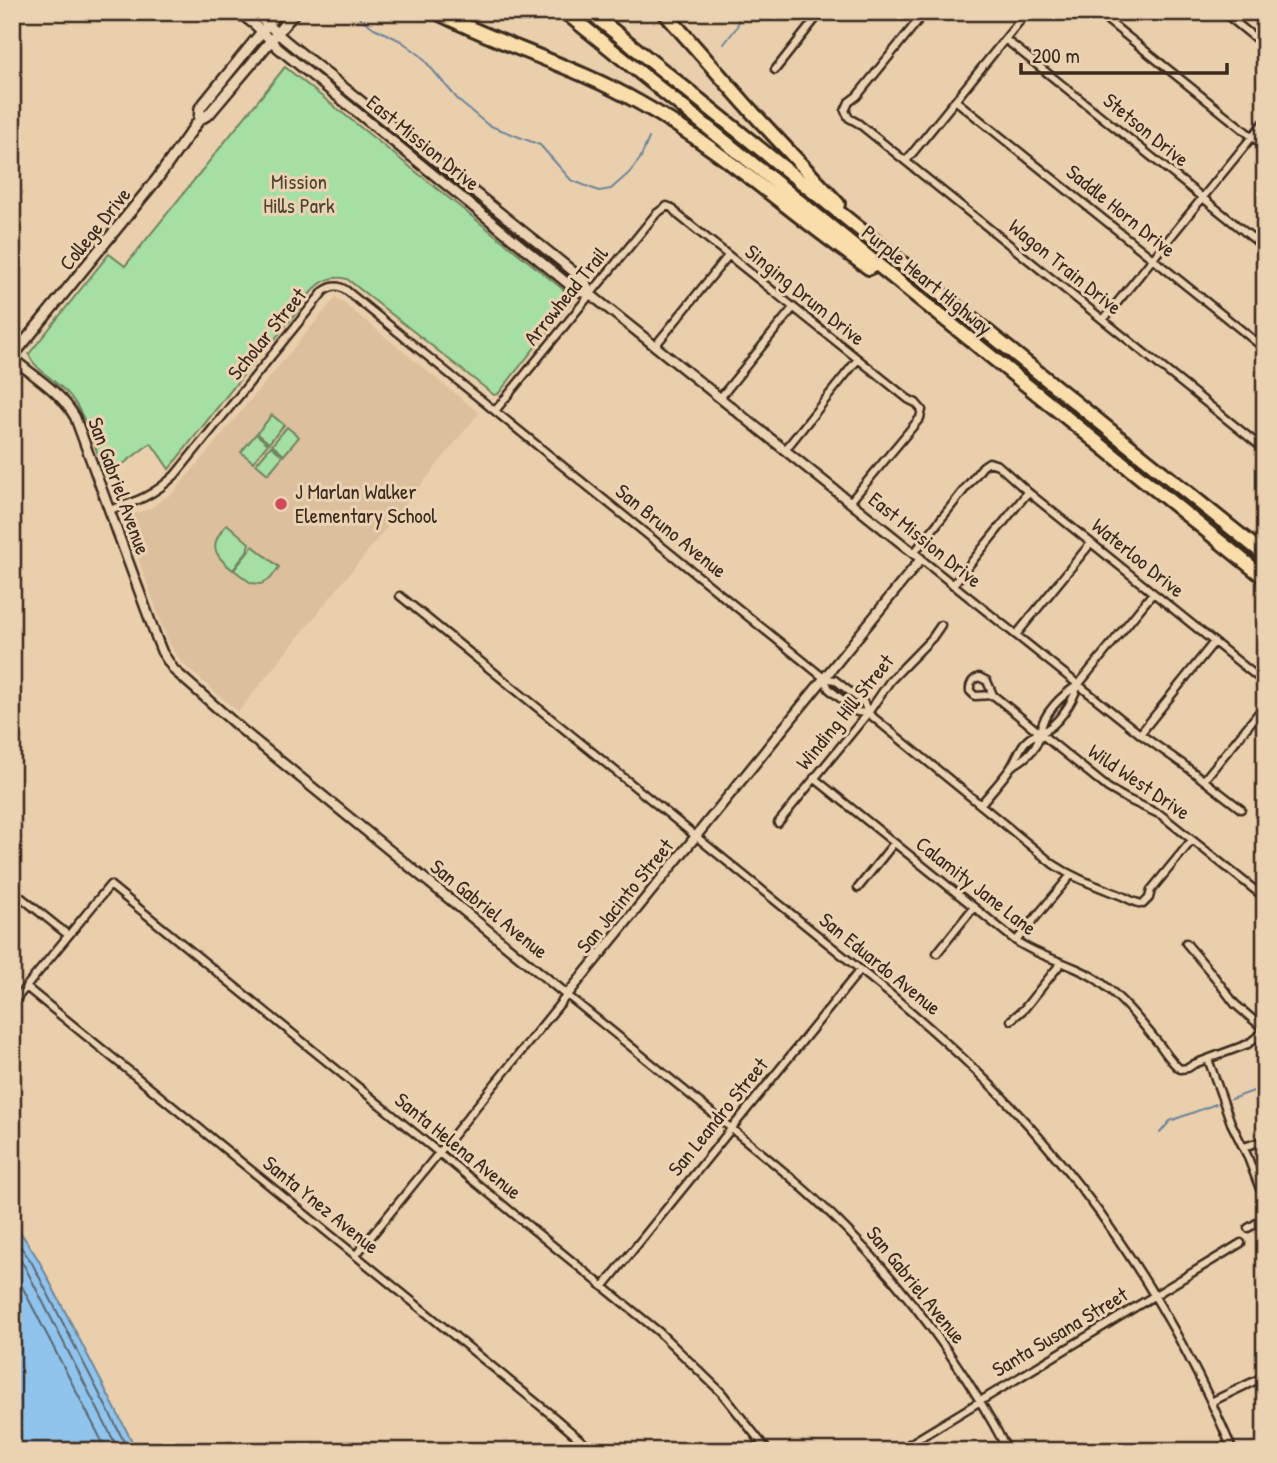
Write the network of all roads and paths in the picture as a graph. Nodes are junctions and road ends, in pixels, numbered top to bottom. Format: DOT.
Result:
graph roads {
  1 [pos="238,12"];
  2 [pos="253,12"];
  3 [pos="278,12"];
  4 [pos="295,12"];
  5 [pos="436,12"];
  6 [pos="565,12"];
  7 [pos="590,12"];
  8 [pos="664,12"];
  9 [pos="821,12"];
  10 [pos="925,12"];
  11 [pos="1027,12"];
  12 [pos="1097,12"];
  13 [pos="1223,12"];
  14 [pos="265,29"];
  15 [pos="278,33"];
  16 [pos="1005,39"];
  17 [pos="271,41"];
  18 [pos="1265,46"];
  19 [pos="775,70"];
  20 [pos="955,100"];
  21 [pos="200,120"];
  22 [pos="1265,121"];
  23 [pos="1252,137"];
  24 [pos="1265,147"];
  25 [pos="906,161"];
  26 [pos="1203,198"];
  27 [pos="667,205"];
  28 [pos="868,236"];
  29 [pos="1265,248"];
  30 [pos="728,256"];
  31 [pos="1153,259"];
  32 [pos="590,294"];
  33 [pos="793,308"];
  34 [pos="1103,320"];
  35 [pos="950,324"];
  36 [pos="655,346"];
  37 [pos="1265,349"];
  38 [pos="12,357"];
  39 [pos="858,359"];
  40 [pos="720,398"];
  41 [pos="495,411"];
  42 [pos="785,450"];
  43 [pos="1265,450"];
  44 [pos="989,462"];
  45 [pos="1028,492"];
  46 [pos="850,502"];
  47 [pos="109,510"];
  48 [pos="1091,543"];
  49 [pos="1265,555"];
  50 [pos="917,556"];
  51 [pos="1265,578"];
  52 [pos="953,585"];
  53 [pos="1153,593"];
  54 [pos="400,596"];
  55 [pos="941,625"];
  56 [pos="1016,635"];
  57 [pos="1214,642"];
  58 [pos="824,678"];
  59 [pos="1265,681"];
  60 [pos="1078,685"];
  61 [pos="993,695"];
  62 [pos="1265,705"];
  63 [pos="868,713"];
  64 [pos="1040,733"];
  65 [pos="1140,734"];
  66 [pos="814,778"];
  67 [pos="1204,780"];
  68 [pos="981,804"];
  69 [pos="1241,809"];
  70 [pos="778,823"];
  71 [pos="696,837"];
  72 [pos="1192,840"];
  73 [pos="894,843"];
  74 [pos="1070,875"];
  75 [pos="858,888"];
  76 [pos="12,890"];
  77 [pos="1265,898"];
  78 [pos="974,908"];
  79 [pos="68,935"];
  80 [pos="1016,942"];
  81 [pos="1186,943"];
  82 [pos="937,953"];
  83 [pos="1061,963"];
  84 [pos="860,970"];
  85 [pos="26,987"];
  86 [pos="567,995"];
  87 [pos="12,1004"];
  88 [pos="1011,1020"];
  89 [pos="1265,1030"];
  90 [pos="1208,1059"];
  91 [pos="732,1128"];
  92 [pos="1265,1140"];
  93 [pos="1244,1147"];
  94 [pos="439,1153"];
  95 [pos="1265,1202"];
  96 [pos="1265,1215"];
  97 [pos="1248,1228"];
  98 [pos="1241,1243"];
  99 [pos="356,1255"];
  100 [pos="603,1287"];
  101 [pos="1154,1296"];
  102 [pos="1265,1376"];
  103 [pos="981,1401"];
  104 [pos="1211,1402"];
  105 [pos="593,1451"];
  106 [pos="768,1451"];
  107 [pos="898,1451"];
  108 [pos="1008,1451"];
  109 [pos="1233,1451"];
  1 -- 14 [label="street, East Mission Drive"];
  2 -- 14 [label="street, East Mission Drive"];
  3 -- 14 [label="main road, College Drive"];
  4 -- 15 [label="main road, College Drive"];
  5 -- 35 [label="highway"];
  6 -- 35 [label="highway, Purple Heart Highway"];
  7 -- 28 [label="highway, Purple Heart Highway"];
  8 -- 28 [label="highway"];
  9 -- 19 [label="street"];
  10 -- 25 [label="street, Wagon Train Drive"];
  11 -- 16 [label="street"];
  12 -- 23 [label="street"];
  13 -- 18 [label="street"];
  14 -- 15 [label="street, East Mission Drive"];
  14 -- 17 [label="street, East Mission Drive"];
  14 -- 21 [label="main road, College Drive"];
  15 -- 17 [label="main road, College Drive"];
  15 -- 32 [label="street, East Mission Drive"];
  16 -- 20 [label="street"];
  16 -- 26 [label="street, Stetson Drive"];
  17 -- 21 [label="main road, College Drive"];
  17 -- 32 [label="street, East Mission Drive"];
  20 -- 25 [label="street"];
  20 -- 31 [label="street, Saddle Horn Drive"];
  21 -- 38 [label="main road, College Drive"];
  22 -- 23 [label="street"];
  23 -- 24 [label="street"];
  23 -- 26 [label="street"];
  25 -- 34 [label="street, Wagon Train Drive"];
  26 -- 29 [label="street, Stetson Drive"];
  26 -- 31 [label="street"];
  27 -- 30 [label="street, Singing Drum Drive"];
  27 -- 32 [label="street, Arrowhead Trail"];
  28 -- 49 [label="highway, Purple Heart Highway"];
  30 -- 33 [label="street, Singing Drum Drive"];
  30 -- 36 [label="street"];
  31 -- 34 [label="street"];
  31 -- 37 [label="street, Saddle Horn Drive"];
  32 -- 36 [label="street, East Mission Drive"];
  32 -- 41 [label="street, Arrowhead Trail"];
  33 -- 39 [label="street, Singing Drum Drive"];
  33 -- 40 [label="street"];
  34 -- 43 [label="street, Wagon Train Drive"];
  35 -- 51 [label="highway, Purple Heart Highway"];
  36 -- 40 [label="street, East Mission Drive"];
  38 -- 47 [label="street, San Gabriel Avenue"];
  39 -- 42 [label="street"];
  39 -- 46 [label="street, Singing Drum Drive"];
  40 -- 42 [label="street, East Mission Drive"];
  41 -- 47 [label="street, Scholar Street"];
  41 -- 58 [label="street, San Bruno Avenue"];
  42 -- 46 [label="street, East Mission Drive"];
  44 -- 45 [label="street, Waterloo Drive"];
  44 -- 50 [label="street, San Jacinto Street"];
  45 -- 48 [label="street, Waterloo Drive"];
  45 -- 52 [label="street"];
  46 -- 50 [label="street, East Mission Drive"];
  47 -- 86 [label="street, San Gabriel Avenue"];
  48 -- 53 [label="street, Waterloo Drive"];
  48 -- 56 [label="street"];
  50 -- 52 [label="street, East Mission Drive"];
  50 -- 58 [label="street, San Jacinto Street"];
  52 -- 56 [label="street, East Mission Drive"];
  53 -- 57 [label="street, Waterloo Drive"];
  53 -- 60 [label="street"];
  54 -- 71 [label="street, San Eduardo Avenue"];
  55 -- 63 [label="street, Winding Hill Street"];
  56 -- 60 [label="street, East Mission Drive"];
  57 -- 59 [label="street, Waterloo Drive"];
  57 -- 65 [label="street"];
  58 -- 63 [label="street, San Bruno Avenue"];
  58 -- 63 [label="street, San Bruno Avenue"];
  58 -- 71 [label="street, San Jacinto Street"];
  60 -- 64 [label="street"];
  60 -- 65 [label="street, East Mission Drive"];
  61 -- 64 [label="street, Wild West Drive"];
  62 -- 67 [label="street"];
  63 -- 66 [label="street, Winding Hill Street"];
  63 -- 68 [label="street, San Bruno Avenue"];
  64 -- 68 [label="street"];
  64 -- 72 [label="street, Wild West Drive"];
  65 -- 67 [label="street, East Mission Drive"];
  66 -- 70 [label="street, Winding Hill Street"];
  66 -- 73 [label="street, Calamity Jane Lane"];
  67 -- 69 [label="street, East Mission Drive"];
  68 -- 74 [label="street, San Bruno Avenue"];
  71 -- 84 [label="street, San Eduardo Avenue"];
  71 -- 86 [label="street, San Jacinto Street"];
  72 -- 74 [label="street, San Bruno Avenue"];
  72 -- 77 [label="street, Wild West Drive"];
  73 -- 75 [label="street"];
  73 -- 78 [label="street, Calamity Jane Lane"];
  74 -- 80 [label="street"];
  76 -- 79 [label="street"];
  78 -- 80 [label="street, Calamity Jane Lane"];
  78 -- 82 [label="street"];
  79 -- 85 [label="street"];
  79 -- 94 [label="street, Santa Helena Avenue"];
  80 -- 83 [label="street, Calamity Jane Lane"];
  81 -- 89 [label="street"];
  83 -- 88 [label="street"];
  83 -- 90 [label="street, Calamity Jane Lane"];
  84 -- 91 [label="street, San Leandro Street"];
  84 -- 101 [label="street, San Eduardo Avenue"];
  85 -- 87 [label="street"];
  85 -- 99 [label="street, Santa Ynez Avenue"];
  86 -- 91 [label="street, San Gabriel Avenue"];
  86 -- 94 [label="street, San Jacinto Street"];
  89 -- 90 [label="street"];
  90 -- 93 [label="street"];
  91 -- 100 [label="street, San Leandro Street"];
  91 -- 103 [label="street, San Gabriel Avenue"];
  92 -- 93 [label="street"];
  93 -- 95 [label="street"];
  94 -- 99 [label="street, San Jacinto Street"];
  94 -- 100 [label="street, Santa Helena Avenue"];
  96 -- 97 [label="street"];
  98 -- 101 [label="street, Santa Susana Street"];
  99 -- 105 [label="street, Santa Ynez Avenue"];
  100 -- 106 [label="street, Santa Helena Avenue"];
  101 -- 103 [label="street, Santa Susana Street"];
  101 -- 104 [label="street, San Eduardo Avenue"];
  102 -- 104 [label="street"];
  103 -- 107 [label="street, Santa Susana Street"];
  103 -- 108 [label="street, San Gabriel Avenue"];
  104 -- 109 [label="street, San Eduardo Avenue"];
}
